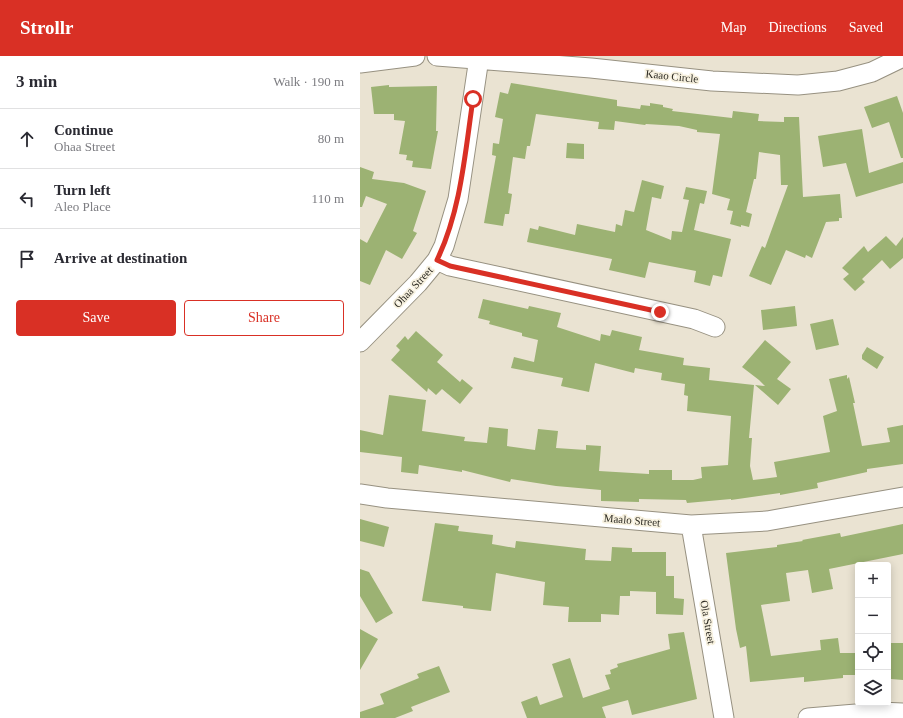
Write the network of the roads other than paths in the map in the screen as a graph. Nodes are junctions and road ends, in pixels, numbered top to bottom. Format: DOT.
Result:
graph roads {
  1 [pos="415,56"];
  2 [pos="437,56"];
  3 [pos="903,57"];
  4 [pos="479,58"];
  5 [pos="360,63"];
  6 [pos="437,260"];
  7 [pos="715,327"];
  8 [pos="360,342"];
  9 [pos="360,494"];
  10 [pos="903,497"];
  11 [pos="691,526"];
  12 [pos="903,713"];
  13 [pos="724,718"];
  14 [pos="808,718"];
  1 -- 5 [label="street"];
  2 -- 4 [label="street, Kaao Circle"];
  3 -- 4 [label="street, Kaao Circle"];
  4 -- 6 [label="street, Ohaa Street"];
  6 -- 7 [label="street"];
  6 -- 8 [label="street, Ohaa Street"];
  9 -- 11 [label="street, Maalo Street"];
  10 -- 11 [label="street, Maalo Street"];
  11 -- 13 [label="street, Ola Street"];
  12 -- 14 [label="street"];
}
